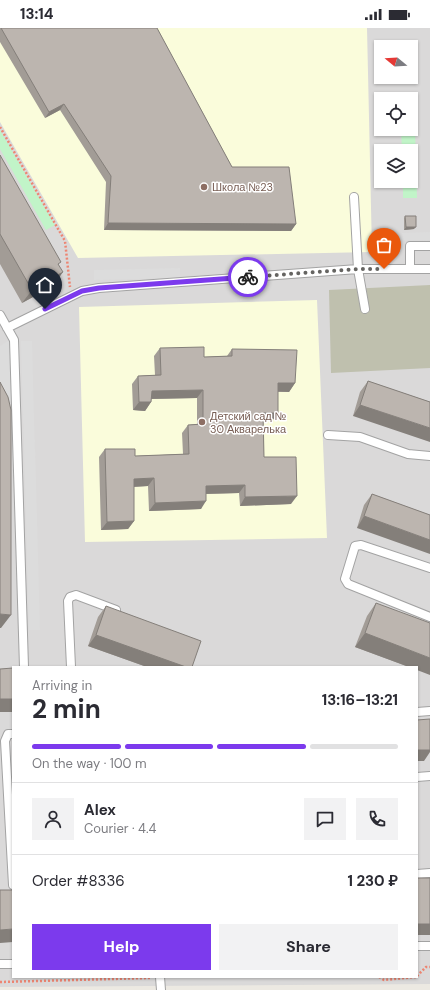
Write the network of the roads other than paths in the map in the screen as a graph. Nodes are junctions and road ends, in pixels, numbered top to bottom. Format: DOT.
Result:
graph roads {
  1 [pos="354,197"];
  2 [pos="430,246"];
  3 [pos="358,269"];
  4 [pos="410,269"];
  5 [pos="430,270"];
  6 [pos="365,309"];
  7 [pos="0,315"];
  8 [pos="7,328"];
  9 [pos="328,435"];
  10 [pos="430,456"];
  11 [pos="430,568"];
  12 [pos="126,614"];
  13 [pos="430,617"];
  14 [pos="24,666"];
  15 [pos="71,666"];
  16 [pos="430,711"];
  17 [pos="418,712"];
  18 [pos="12,734"];
  19 [pos="418,776"];
  20 [pos="430,776"];
  21 [pos="12,868"];
  22 [pos="430,873"];
  23 [pos="418,874"];
  24 [pos="418,946"];
  25 [pos="430,946"];
  26 [pos="0,964"];
  27 [pos="12,964"];
  28 [pos="160,978"];
  29 [pos="161,990"];
  1 -- 3 [label="lane"];
  2 -- 4 [label="lane"];
  3 -- 4 [label="lane"];
  3 -- 6 [label="lane"];
  3 -- 8 [label="lane"];
  4 -- 5 [label="lane"];
  7 -- 8 [label="lane"];
  8 -- 14 [label="lane"];
  9 -- 10 [label="lane"];
  11 -- 13 [label="lane"];
  12 -- 15 [label="lane"];
  16 -- 17 [label="lane"];
  18 -- 21 [label="lane"];
  19 -- 20 [label="lane"];
  22 -- 23 [label="lane"];
  24 -- 25 [label="lane"];
  26 -- 27 [label="lane"];
  28 -- 29 [label="lane"];
}
